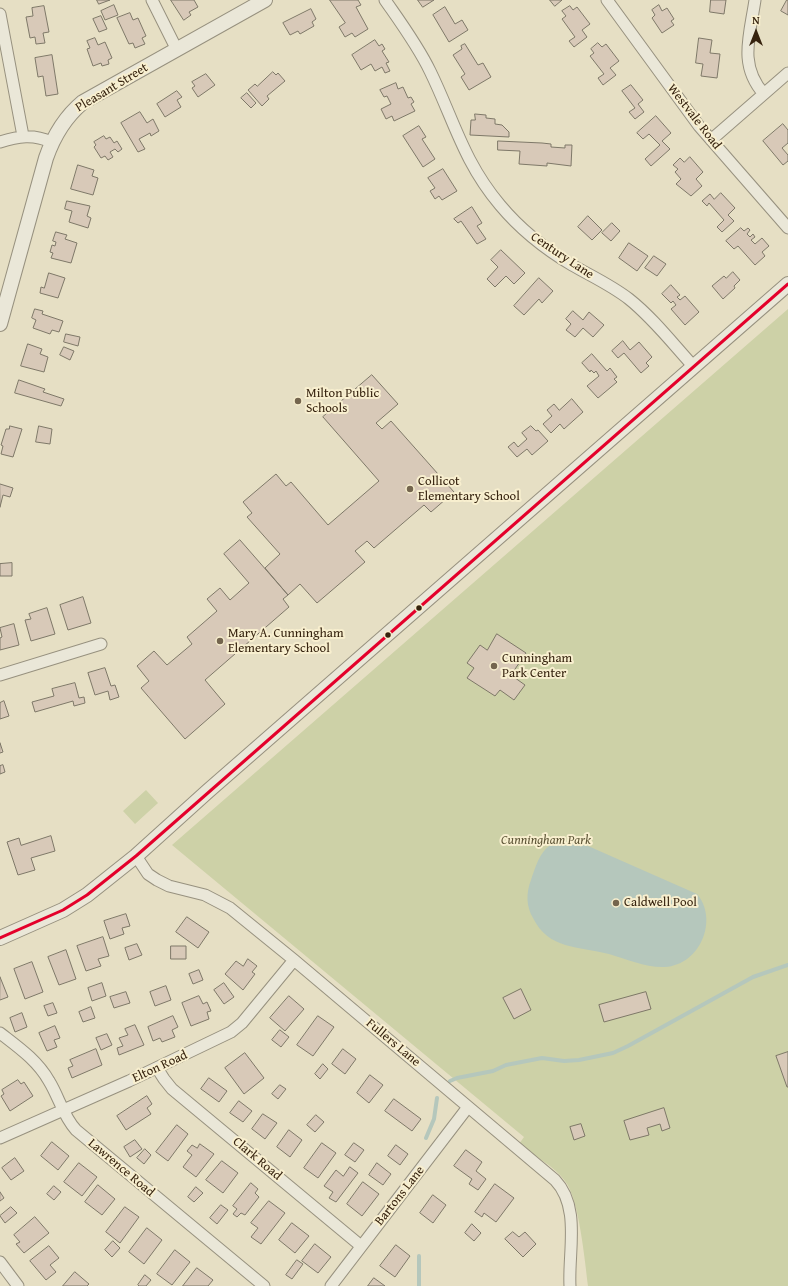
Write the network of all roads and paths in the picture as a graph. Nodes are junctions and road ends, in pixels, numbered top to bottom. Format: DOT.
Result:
graph roads {
  1 [pos="152,0"];
  2 [pos="265,0"];
  3 [pos="385,0"];
  4 [pos="607,0"];
  5 [pos="755,0"];
  6 [pos="0,14"];
  7 [pos="177,50"];
  8 [pos="788,73"];
  9 [pos="764,94"];
  10 [pos="23,136"];
  11 [pos="711,140"];
  12 [pos="0,142"];
  13 [pos="52,142"];
  14 [pos="788,228"];
  15 [pos="788,284"];
  16 [pos="0,324"];
  17 [pos="694,367"];
  18 [pos="101,644"];
  19 [pos="0,675"];
  20 [pos="136,856"];
  21 [pos="0,938"];
  22 [pos="294,960"];
  23 [pos="0,1032"];
  24 [pos="157,1068"];
  25 [pos="468,1107"];
  26 [pos="63,1110"];
  27 [pos="0,1138"];
  28 [pos="361,1246"];
  29 [pos="0,1262"];
  30 [pos="18,1286"];
  31 [pos="264,1286"];
  32 [pos="331,1286"];
  33 [pos="570,1286"];
  1 -- 7 [label="street"];
  2 -- 7 [label="street, Pleasant Street"];
  3 -- 17 [label="street, Century Lane"];
  4 -- 11 [label="street, Westvale Road"];
  5 -- 9 [label="street"];
  6 -- 10 [label="street"];
  7 -- 13 [label="street, Pleasant Street"];
  8 -- 9 [label="street"];
  9 -- 11 [label="street"];
  10 -- 12 [label="street"];
  10 -- 13 [label="street"];
  11 -- 14 [label="street, Westvale Road"];
  13 -- 16 [label="street, Pleasant Street"];
  15 -- 17 [label="street"];
  17 -- 20 [label="street"];
  18 -- 19 [label="street"];
  20 -- 21 [label="street"];
  20 -- 22 [label="street, Fullers Lane"];
  22 -- 24 [label="street, Elton Road"];
  22 -- 25 [label="street, Fullers Lane"];
  23 -- 26 [label="street, Lawrence Road"];
  24 -- 26 [label="street, Elton Road"];
  24 -- 28 [label="street, Clark Road"];
  25 -- 28 [label="street, Bartons Lane"];
  25 -- 33 [label="street, Fullers Lane"];
  26 -- 27 [label="street, Elton Road"];
  26 -- 31 [label="street, Lawrence Road"];
  28 -- 32 [label="street, Bartons Lane"];
  29 -- 30 [label="street"];
}
